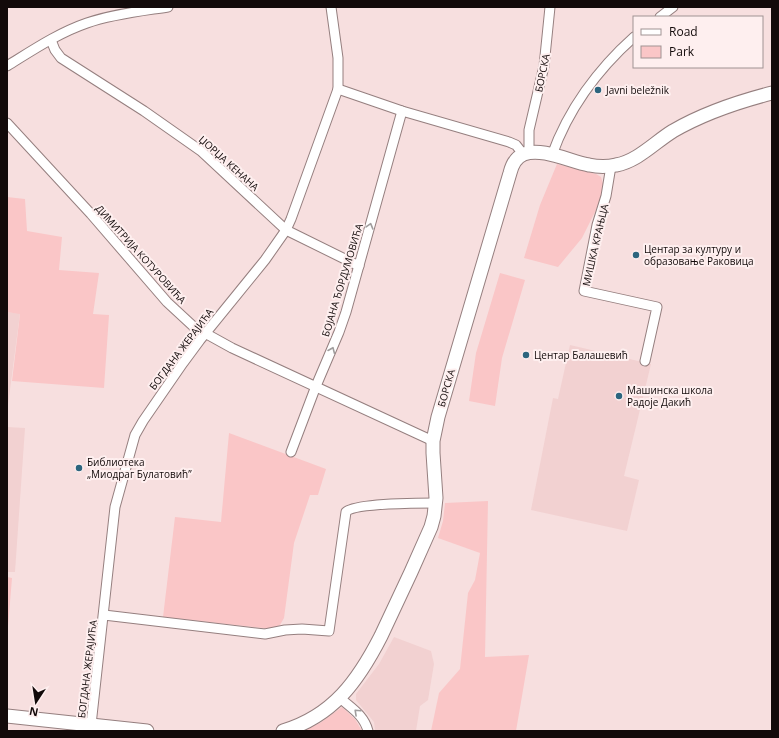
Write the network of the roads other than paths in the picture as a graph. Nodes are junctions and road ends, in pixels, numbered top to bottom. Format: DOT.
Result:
graph roads {
  1 [pos="168,7"];
  2 [pos="331,7"];
  3 [pos="550,7"];
  4 [pos="673,7"];
  5 [pos="661,16"];
  6 [pos="633,38"];
  7 [pos="51,40"];
  8 [pos="7,66"];
  9 [pos="338,89"];
  10 [pos="772,93"];
  11 [pos="402,111"];
  12 [pos="7,123"];
  13 [pos="526,154"];
  14 [pos="552,155"];
  15 [pos="611,166"];
  16 [pos="286,230"];
  17 [pos="359,266"];
  18 [pos="205,333"];
  19 [pos="645,361"];
  20 [pos="316,386"];
  21 [pos="433,441"];
  22 [pos="291,452"];
  23 [pos="436,503"];
  24 [pos="104,616"];
  25 [pos="340,698"];
  26 [pos="7,716"];
  27 [pos="91,728"];
  28 [pos="147,731"];
  29 [pos="283,731"];
  30 [pos="368,731"];
  1 -- 7 [label="street"];
  2 -- 9 [label="street, БОГДАНА ЖЕРАЈИЋА"];
  3 -- 13 [label="street, БОРСКА"];
  4 -- 5 [label="street"];
  6 -- 14 [label="street"];
  7 -- 8 [label="street"];
  7 -- 16 [label="street, ЏОРЏА КЕНАНА"];
  9 -- 11 [label="street"];
  9 -- 16 [label="street, БОГДАНА ЖЕРАЈИЋА"];
  10 -- 15 [label="main road"];
  11 -- 13 [label="street"];
  17 -- 11 [label="street, БОЈАНА ЂОРДУМОВИЋА, one-way"];
  12 -- 18 [label="street, ДИМИТРИЈА КОТУРОВИЋА"];
  13 -- 14 [label="main road"];
  13 -- 21 [label="main road, БОРСКА"];
  14 -- 15 [label="main road"];
  15 -- 19 [label="street, МИШКА КРАЊЦА"];
  16 -- 17 [label="street, ЏОРЏА КЕНАНА"];
  16 -- 18 [label="street, БОГДАНА ЖЕРАЈИЋА"];
  20 -- 17 [label="street, БОЈАНА ЂОРДУМОВИЋА, one-way"];
  18 -- 20 [label="street, ДИМИТРИЈА КОТУРОВИЋА"];
  18 -- 24 [label="street, БОГДАНА ЖЕРАЈИЋА"];
  20 -- 21 [label="street, ДИМИТРИЈА КОТУРОВИЋА"];
  20 -- 22 [label="street, БОЈАНА ЂОРДУМОВИЋА"];
  21 -- 23 [label="main road, БОРСКА"];
  23 -- 24 [label="street"];
  23 -- 25 [label="main road, БОРСКА"];
  24 -- 27 [label="street, БОГДАНА ЖЕРАЈИЋА"];
  25 -- 29 [label="main road, БОРСКА"];
  30 -- 25 [label="street, one-way"];
  26 -- 27 [label="main road"];
  27 -- 28 [label="main road"];
}
